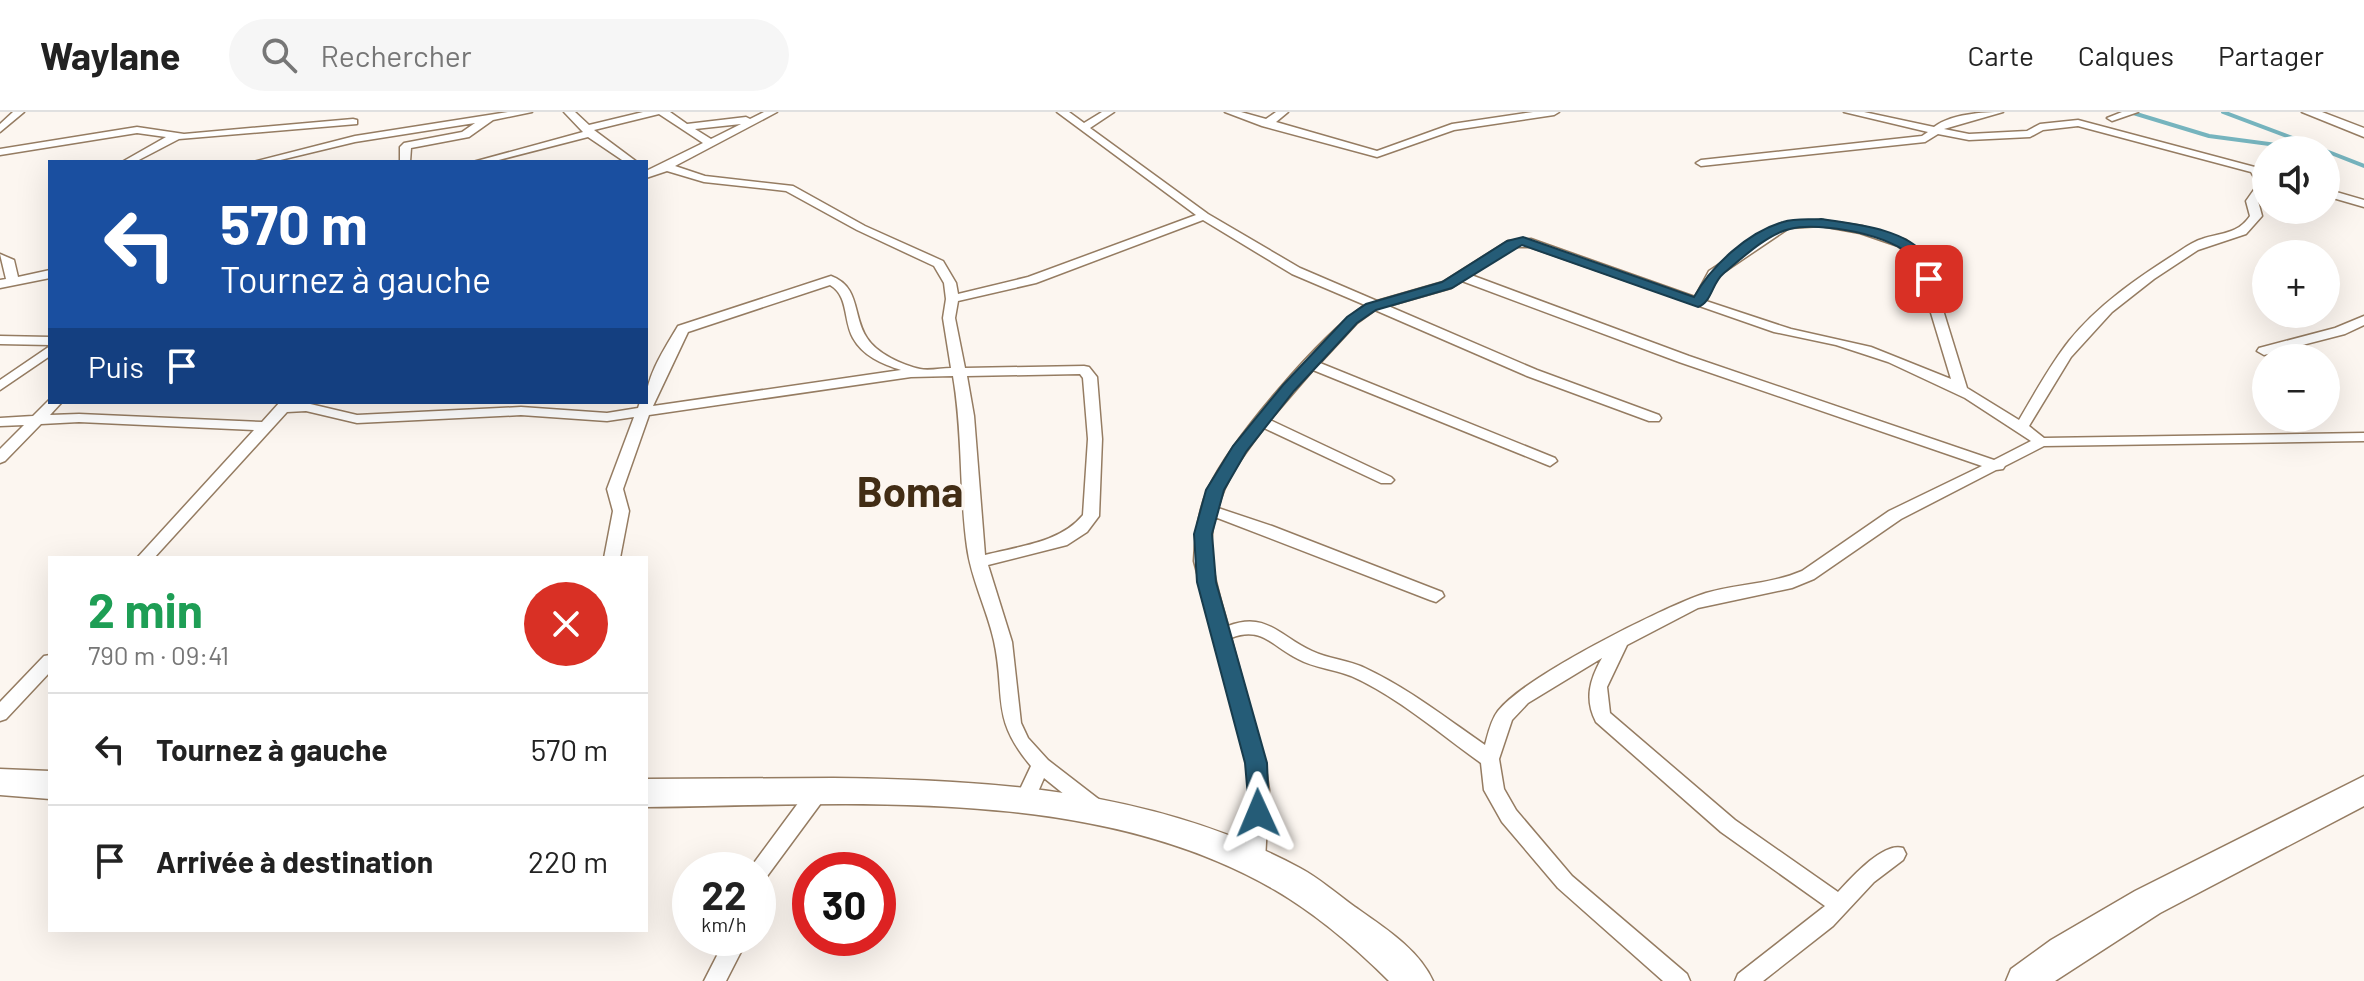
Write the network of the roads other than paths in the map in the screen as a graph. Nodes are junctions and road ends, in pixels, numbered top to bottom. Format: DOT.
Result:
graph roads {
  1 [pos="19,112"];
  2 [pos="527,112"];
  3 [pos="569,112"];
  4 [pos="655,112"];
  5 [pos="663,112"];
  6 [pos="772,112"];
  7 [pos="1062,112"];
  8 [pos="1109,112"];
  9 [pos="1230,112"];
  10 [pos="1283,112"];
  11 [pos="1554,112"];
  12 [pos="1849,112"];
  13 [pos="1998,112"];
  14 [pos="2312,112"];
  15 [pos="2131,113"];
  16 [pos="492,114"];
  17 [pos="352,117"];
  18 [pos="757,118"];
  19 [pos="2112,118"];
  20 [pos="1266,124"];
  21 [pos="684,127"];
  22 [pos="1084,127"];
  23 [pos="0,129"];
  24 [pos="1940,129"];
  25 [pos="588,131"];
  26 [pos="2364,133"];
  27 [pos="175,137"];
  28 [pos="355,139"];
  29 [pos="711,144"];
  30 [pos="1,152"];
  31 [pos="131,160"];
  32 [pos="266,160"];
  33 [pos="406,160"];
  34 [pos="485,160"];
  35 [pos="629,160"];
  36 [pos="1701,163"];
  37 [pos="648,167"];
  38 [pos="667,167"];
  39 [pos="2252,169"];
  40 [pos="648,174"];
  41 [pos="2340,196"];
  42 [pos="2364,204"];
  43 [pos="1204,216"];
  44 [pos="2252,222"];
  45 [pos="0,258"];
  46 [pos="48,274"];
  47 [pos="1464,277"];
  48 [pos="6,282"];
  49 [pos="952,299"];
  50 [pos="1698,303"];
  51 [pos="1371,307"];
  52 [pos="2364,320"];
  53 [pos="0,340"];
  54 [pos="48,341"];
  55 [pos="2291,344"];
  56 [pos="48,351"];
  57 [pos="1311,364"];
  58 [pos="919,372"];
  59 [pos="958,372"];
  60 [pos="0,386"];
  61 [pos="1960,388"];
  62 [pos="648,401"];
  63 [pos="53,404"];
  64 [pos="445,404"];
  65 [pos="646,404"];
  66 [pos="285,405"];
  67 [pos="642,413"];
  68 [pos="429,418"];
  69 [pos="1654,418"];
  70 [pos="36,420"];
  71 [pos="0,422"];
  72 [pos="1262,422"];
  73 [pos="264,426"];
  74 [pos="2021,427"];
  75 [pos="2364,437"];
  76 [pos="2041,442"];
  77 [pos="0,458"];
  78 [pos="1550,461"];
  79 [pos="1998,466"];
  80 [pos="1386,480"];
  81 [pos="1209,510"];
  82 [pos="147,556"];
  83 [pos="612,556"];
  84 [pos="979,562"];
  85 [pos="1436,596"];
  86 [pos="1220,636"];
  87 [pos="1620,642"];
  88 [pos="48,663"];
  89 [pos="0,714"];
  90 [pos="1490,759"];
  91 [pos="1041,765"];
  92 [pos="0,782"];
  93 [pos="48,785"];
  94 [pos="2364,790"];
  95 [pos="648,793"];
  96 [pos="817,793"];
  97 [pos="1024,802"];
  98 [pos="1099,810"];
  99 [pos="773,852"];
  100 [pos="1896,854"];
  101 [pos="1255,860"];
  102 [pos="1839,904"];
  103 [pos="728,956"];
  104 [pos="715,981"];
  105 [pos="1414,981"];
  106 [pos="1679,981"];
  107 [pos="1746,981"];
  108 [pos="2025,981"];
  1 -- 23 [label="street"];
  2 -- 16 [label="street"];
  3 -- 25 [label="street"];
  4 -- 25 [label="street"];
  5 -- 21 [label="street"];
  6 -- 18 [label="street"];
  7 -- 22 [label="street"];
  8 -- 22 [label="street"];
  9 -- 20 [label="street"];
  10 -- 20 [label="street"];
  11 -- 20 [label="street"];
  12 -- 24 [label="street"];
  13 -- 24 [label="street"];
  14 -- 26 [label="street"];
  15 -- 19 [label="street"];
  16 -- 28 [label="street"];
  16 -- 33 [label="street"];
  17 -- 27 [label="street"];
  17 -- 28 [label="street"];
  18 -- 21 [label="street"];
  18 -- 29 [label="street"];
  21 -- 29 [label="street"];
  22 -- 43 [label="street"];
  24 -- 36 [label="street"];
  24 -- 39 [label="street"];
  25 -- 34 [label="street"];
  25 -- 35 [label="street"];
  27 -- 30 [label="street"];
  27 -- 31 [label="street"];
  28 -- 32 [label="street"];
  29 -- 38 [label="street"];
  37 -- 38 [label="street"];
  38 -- 40 [label="street"];
  38 -- 49 [label="street"];
  41 -- 42 [label="street"];
  43 -- 49 [label="street"];
  43 -- 51 [label="street"];
  44 -- 74 [label="street"];
  45 -- 48 [label="street"];
  46 -- 48 [label="street"];
  47 -- 50 [label="street"];
  47 -- 51 [label="street"];
  47 -- 79 [label="street"];
  49 -- 59 [label="street"];
  50 -- 61 [label="street"];
  50 -- 61 [label="street"];
  51 -- 57 [label="street"];
  51 -- 69 [label="street"];
  52 -- 55 [label="street"];
  53 -- 54 [label="street"];
  56 -- 60 [label="street"];
  57 -- 72 [label="street"];
  57 -- 78 [label="street"];
  58 -- 59 [label="street"];
  58 -- 62 [label="street"];
  58 -- 67 [label="street"];
  59 -- 84 [label="street"];
  59 -- 84 [label="street"];
  61 -- 74 [label="street"];
  63 -- 70 [label="street"];
  64 -- 68 [label="street"];
  65 -- 67 [label="street"];
  66 -- 68 [label="street"];
  66 -- 73 [label="street"];
  67 -- 68 [label="street"];
  67 -- 83 [label="street"];
  70 -- 71 [label="street"];
  70 -- 73 [label="street"];
  70 -- 77 [label="street"];
  72 -- 80 [label="street"];
  72 -- 81 [label="street"];
  73 -- 82 [label="street"];
  74 -- 76 [label="street"];
  75 -- 76 [label="street"];
  76 -- 79 [label="street"];
  79 -- 87 [label="street"];
  81 -- 85 [label="street"];
  81 -- 86 [label="street"];
  84 -- 91 [label="street"];
  86 -- 90 [label="street"];
  86 -- 101 [label="street"];
  87 -- 90 [label="street"];
  87 -- 102 [label="street"];
  88 -- 89 [label="street"];
  90 -- 106 [label="street"];
  91 -- 97 [label="street"];
  91 -- 98 [label="street"];
  92 -- 93 [label="highway"];
  94 -- 108 [label="highway"];
  95 -- 96 [label="highway"];
  96 -- 97 [label="highway"];
  96 -- 99 [label="street"];
  97 -- 98 [label="highway"];
  98 -- 101 [label="highway"];
  100 -- 102 [label="street"];
  101 -- 105 [label="highway"];
  102 -- 107 [label="street"];
  103 -- 104 [label="street"];
}
